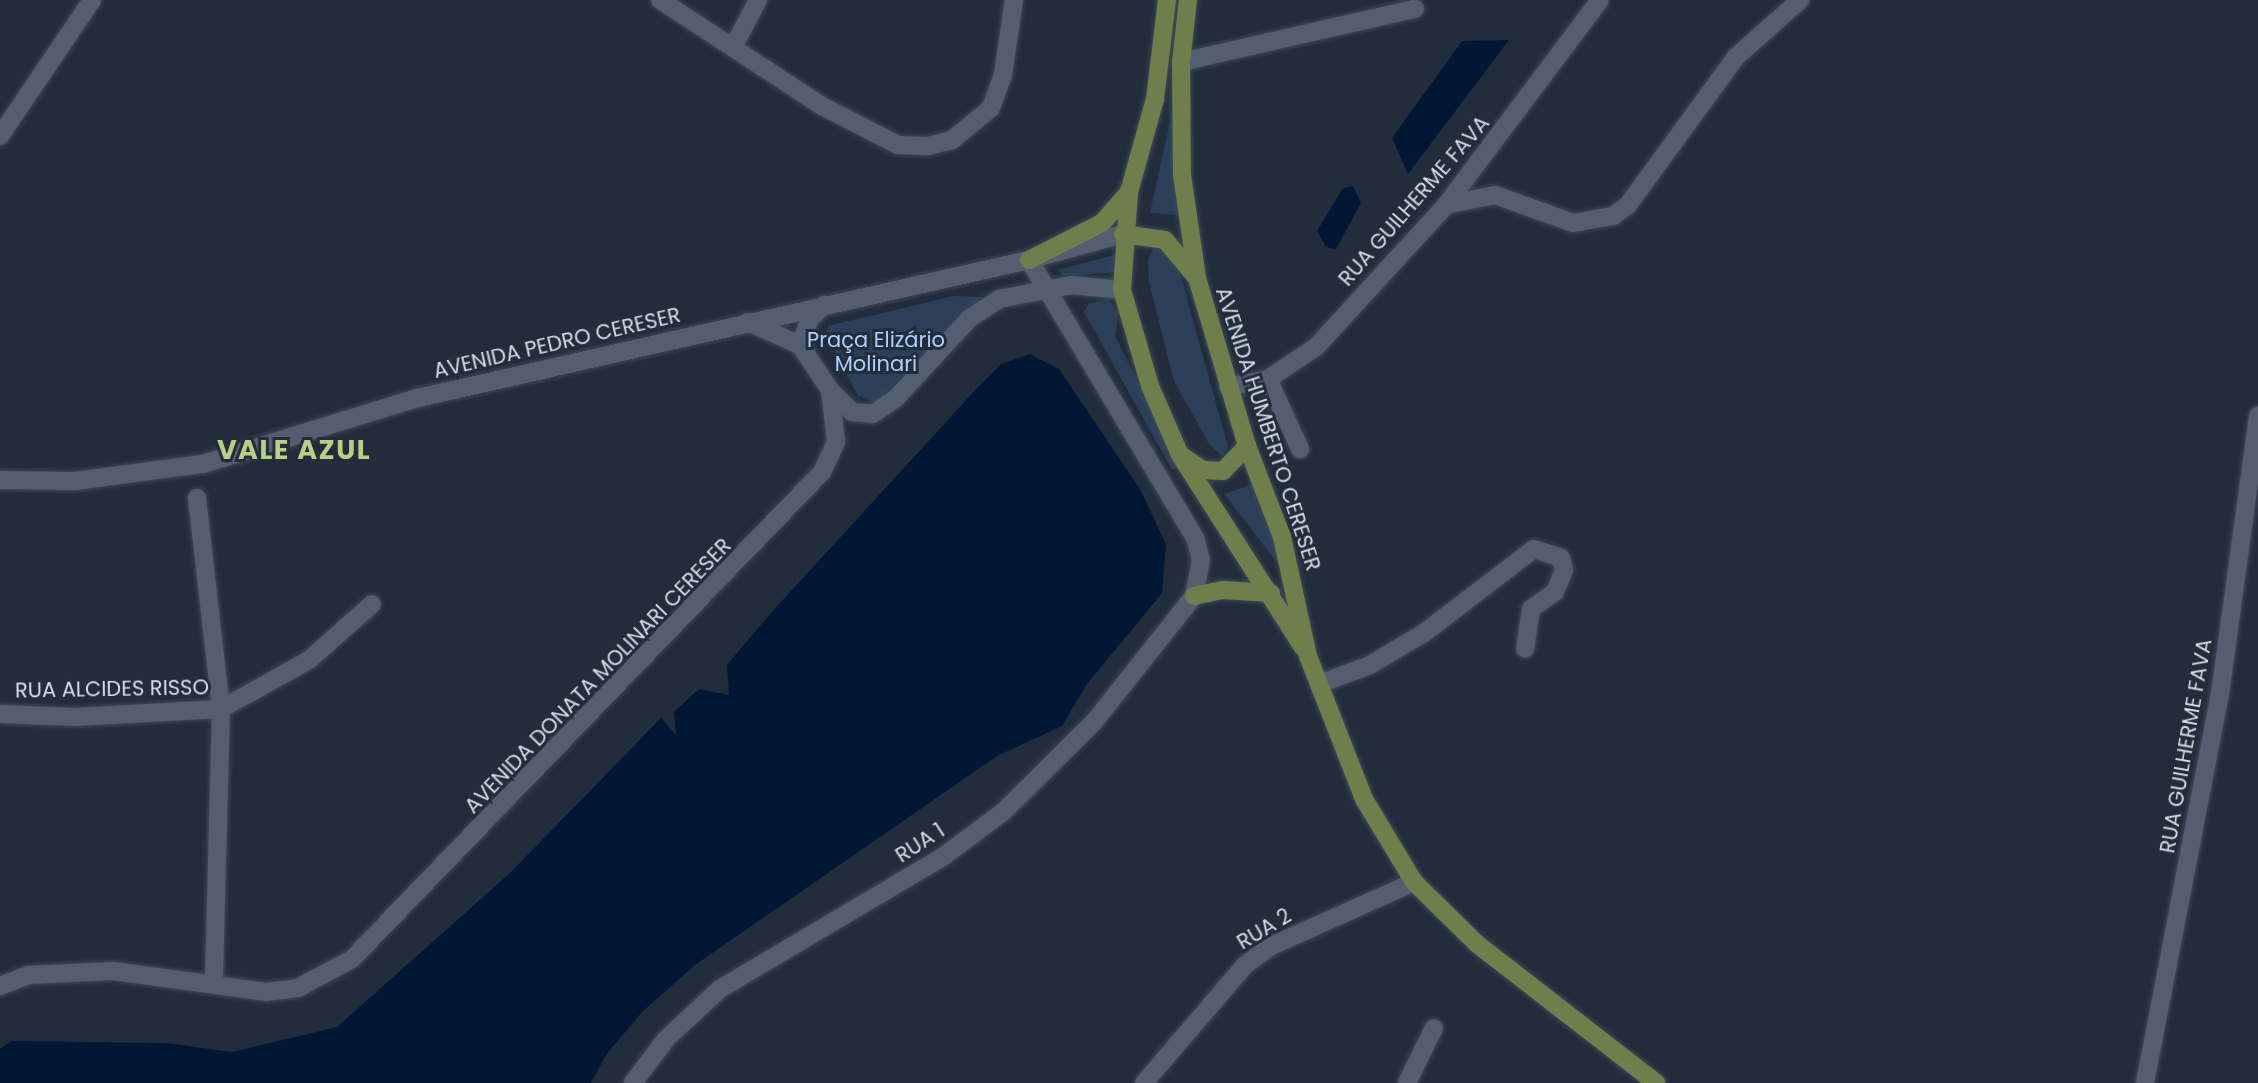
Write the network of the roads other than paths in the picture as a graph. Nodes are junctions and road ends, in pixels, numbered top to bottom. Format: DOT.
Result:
graph roads {
  1 [pos="92,0"];
  2 [pos="660,0"];
  3 [pos="758,0"];
  4 [pos="1014,0"];
  5 [pos="1167,0"];
  6 [pos="1188,0"];
  7 [pos="1600,0"];
  8 [pos="1800,0"];
  9 [pos="1415,9"];
  10 [pos="733,47"];
  11 [pos="1181,62"];
  12 [pos="7,107"];
  13 [pos="0,136"];
  14 [pos="1129,192"];
  15 [pos="1446,205"];
  16 [pos="1123,234"];
  17 [pos="1029,260"];
  18 [pos="1197,278"];
  19 [pos="1046,287"];
  20 [pos="1122,290"];
  21 [pos="824,305"];
  22 [pos="748,322"];
  23 [pos="800,345"];
  24 [pos="1268,379"];
  25 [pos="1228,387"];
  26 [pos="830,390"];
  27 [pos="2258,416"];
  28 [pos="1247,446"];
  29 [pos="1300,449"];
  30 [pos="1180,455"];
  31 [pos="0,480"];
  32 [pos="197,498"];
  33 [pos="1271,593"];
  34 [pos="1194,596"];
  35 [pos="372,604"];
  36 [pos="1525,650"];
  37 [pos="1308,656"];
  38 [pos="1318,684"];
  39 [pos="221,709"];
  40 [pos="0,714"];
  41 [pos="1414,882"];
  42 [pos="214,984"];
  43 [pos="0,986"];
  44 [pos="1434,1028"];
  45 [pos="633,1083"];
  46 [pos="1144,1083"];
  47 [pos="1407,1083"];
  48 [pos="1656,1083"];
  49 [pos="2145,1083"];
  1 -- 12 [label="street"];
  2 -- 10 [label="street"];
  3 -- 10 [label="street"];
  4 -- 10 [label="street"];
  5 -- 14 [label="main road, AVENIDA HUMBERTO CERESER"];
  6 -- 11 [label="main road, AVENIDA HUMBERTO CERESER"];
  7 -- 15 [label="street, RUA GUILHERME FAVA"];
  8 -- 15 [label="street"];
  9 -- 11 [label="street"];
  11 -- 18 [label="main road, AVENIDA HUMBERTO CERESER"];
  12 -- 13 [label="street"];
  14 -- 16 [label="main road, AVENIDA HUMBERTO CERESER"];
  14 -- 17 [label="main road"];
  15 -- 24 [label="street, RUA GUILHERME FAVA"];
  16 -- 17 [label="street, AVENIDA PEDRO CERESER"];
  16 -- 18 [label="main road"];
  16 -- 20 [label="main road, AVENIDA HUMBERTO CERESER"];
  17 -- 19 [label="street"];
  17 -- 21 [label="street, AVENIDA PEDRO CERESER"];
  18 -- 25 [label="main road, AVENIDA HUMBERTO CERESER"];
  19 -- 20 [label="street"];
  19 -- 26 [label="street"];
  19 -- 34 [label="street"];
  20 -- 30 [label="main road, AVENIDA HUMBERTO CERESER"];
  21 -- 22 [label="street, AVENIDA PEDRO CERESER"];
  21 -- 23 [label="street"];
  22 -- 23 [label="street"];
  22 -- 31 [label="street, AVENIDA PEDRO CERESER"];
  23 -- 26 [label="street"];
  24 -- 25 [label="street, RUA GUILHERME FAVA"];
  24 -- 29 [label="street"];
  25 -- 28 [label="main road, AVENIDA HUMBERTO CERESER"];
  26 -- 42 [label="street, AVENIDA DONATA MOLINARI CERESER"];
  27 -- 49 [label="street, RUA GUILHERME FAVA"];
  28 -- 30 [label="main road"];
  28 -- 37 [label="main road, AVENIDA HUMBERTO CERESER"];
  30 -- 33 [label="main road, AVENIDA HUMBERTO CERESER"];
  32 -- 39 [label="street"];
  33 -- 34 [label="main road"];
  33 -- 37 [label="main road, AVENIDA HUMBERTO CERESER"];
  34 -- 45 [label="street, RUA 1"];
  35 -- 39 [label="street, RUA ALCIDES RISSO"];
  36 -- 38 [label="street"];
  37 -- 38 [label="main road, AVENIDA HUMBERTO CERESER"];
  38 -- 41 [label="main road, AVENIDA HUMBERTO CERESER"];
  39 -- 40 [label="street, RUA ALCIDES RISSO"];
  39 -- 42 [label="street"];
  41 -- 46 [label="street, RUA 2"];
  41 -- 48 [label="main road, AVENIDA HUMBERTO CERESER"];
  42 -- 43 [label="street, AVENIDA DONATA MOLINARI CERESER"];
  44 -- 47 [label="street"];
}
